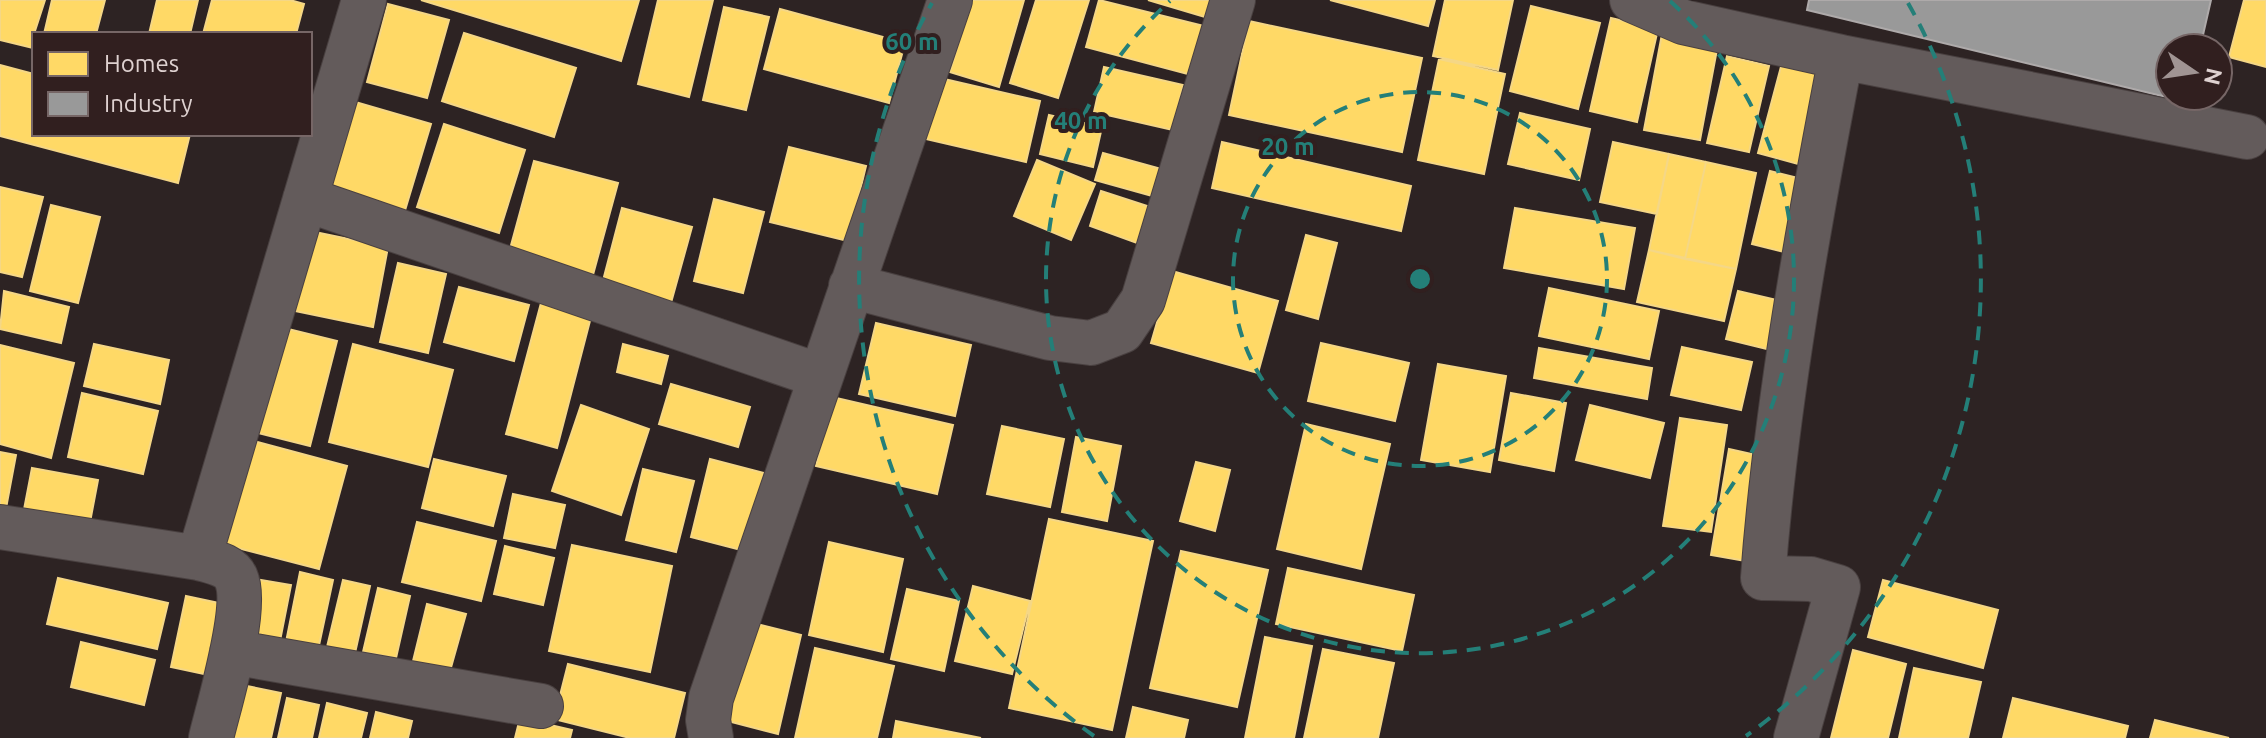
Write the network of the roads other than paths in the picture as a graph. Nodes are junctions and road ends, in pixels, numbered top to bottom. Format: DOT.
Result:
graph roads {
  1 [pos="364,0"];
  2 [pos="950,0"];
  3 [pos="1233,0"];
  4 [pos="1632,0"];
  5 [pos="1841,57"];
  6 [pos="2247,137"];
  7 [pos="305,199"];
  8 [pos="851,286"];
  9 [pos="820,376"];
  10 [pos="0,527"];
  11 [pos="199,558"];
  12 [pos="232,652"];
  13 [pos="541,706"];
  14 [pos="211,738"];
  15 [pos="711,738"];
  16 [pos="1796,738"];
  1 -- 7 [label="street"];
  2 -- 8 [label="street"];
  3 -- 8 [label="street"];
  4 -- 5 [label="street"];
  5 -- 6 [label="street"];
  5 -- 16 [label="street"];
  7 -- 9 [label="street"];
  7 -- 11 [label="street"];
  8 -- 9 [label="street"];
  9 -- 15 [label="street"];
  10 -- 11 [label="street"];
  11 -- 12 [label="street"];
  12 -- 13 [label="street"];
  12 -- 14 [label="street"];
}
